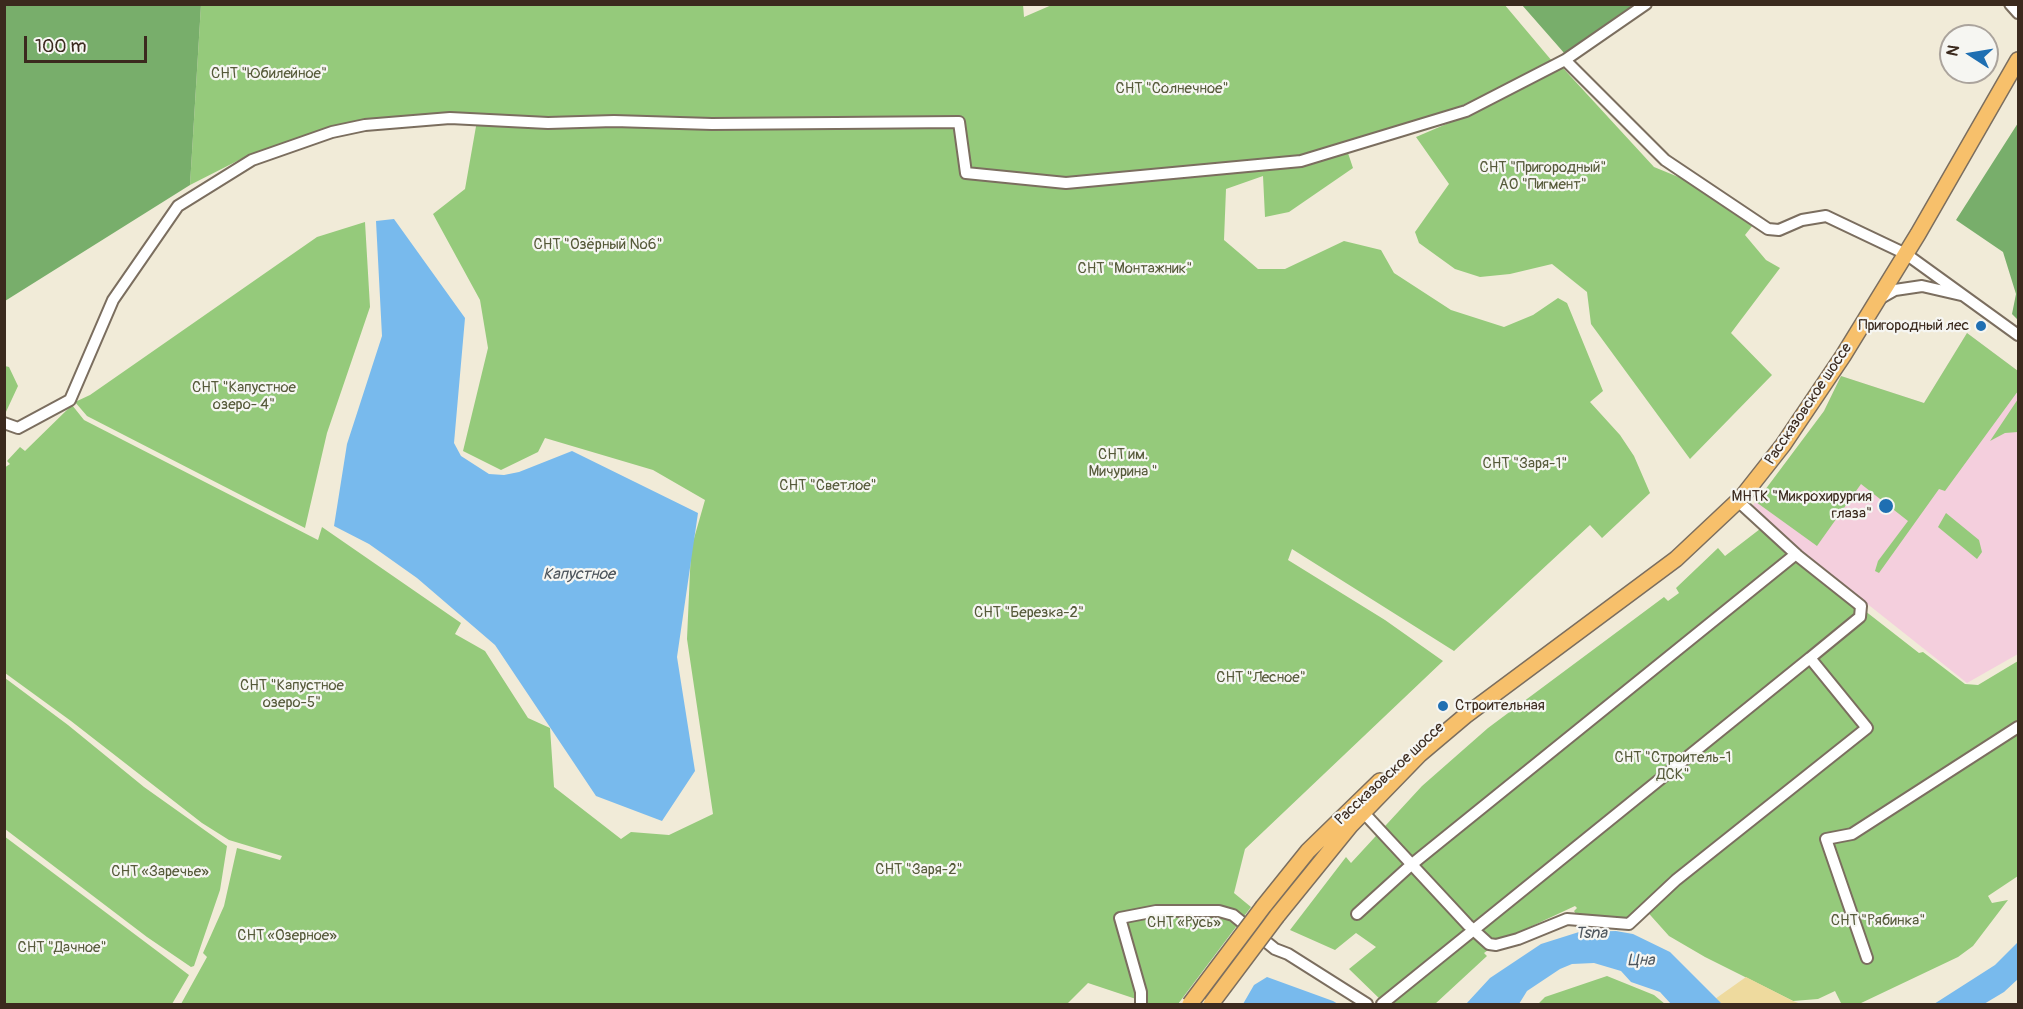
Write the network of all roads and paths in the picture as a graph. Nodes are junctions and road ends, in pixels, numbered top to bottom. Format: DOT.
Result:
graph roads {
  1 [pos="1646,4"];
  2 [pos="2010,4"];
  3 [pos="2019,13"];
  4 [pos="1565,60"];
  5 [pos="2019,60"];
  6 [pos="1906,254"];
  7 [pos="1967,297"];
  8 [pos="1878,299"];
  9 [pos="2019,335"];
  10 [pos="4,423"];
  11 [pos="1738,501"];
  12 [pos="1796,554"];
  13 [pos="1635,591"];
  14 [pos="1810,658"];
  15 [pos="2019,727"];
  16 [pos="1363,812"];
  17 [pos="1411,866"];
  18 [pos="1357,914"];
  19 [pos="1475,931"];
  20 [pos="1867,958"];
  21 [pos="1141,1005"];
  22 [pos="1190,1005"];
  23 [pos="1211,1005"];
  24 [pos="1367,1005"];
  25 [pos="1382,1005"];
  1 -- 4 [label="street"];
  2 -- 3 [label="street"];
  4 -- 6 [label="street"];
  4 -- 10 [label="street"];
  5 -- 6 [label="main road, Рассказовское шоссе"];
  6 -- 7 [label="street"];
  6 -- 8 [label="main road, Рассказовское шоссе"];
  7 -- 8 [label="street"];
  7 -- 9 [label="street"];
  8 -- 11 [label="main road, Рассказовское шоссе"];
  11 -- 12 [label="street"];
  11 -- 13 [label="main road, Рассказовское шоссе"];
  12 -- 14 [label="street"];
  12 -- 17 [label="street"];
  13 -- 16 [label="main road, Рассказовское шоссе"];
  13 -- 22 [label="main road, Рассказовское шоссе, bridge"];
  14 -- 19 [label="street"];
  14 -- 19 [label="street"];
  15 -- 20 [label="street"];
  16 -- 17 [label="street"];
  16 -- 23 [label="main road, Рассказовское шоссе, bridge"];
  17 -- 18 [label="street"];
  17 -- 19 [label="street"];
  19 -- 25 [label="street"];
  21 -- 24 [label="street"];
}
